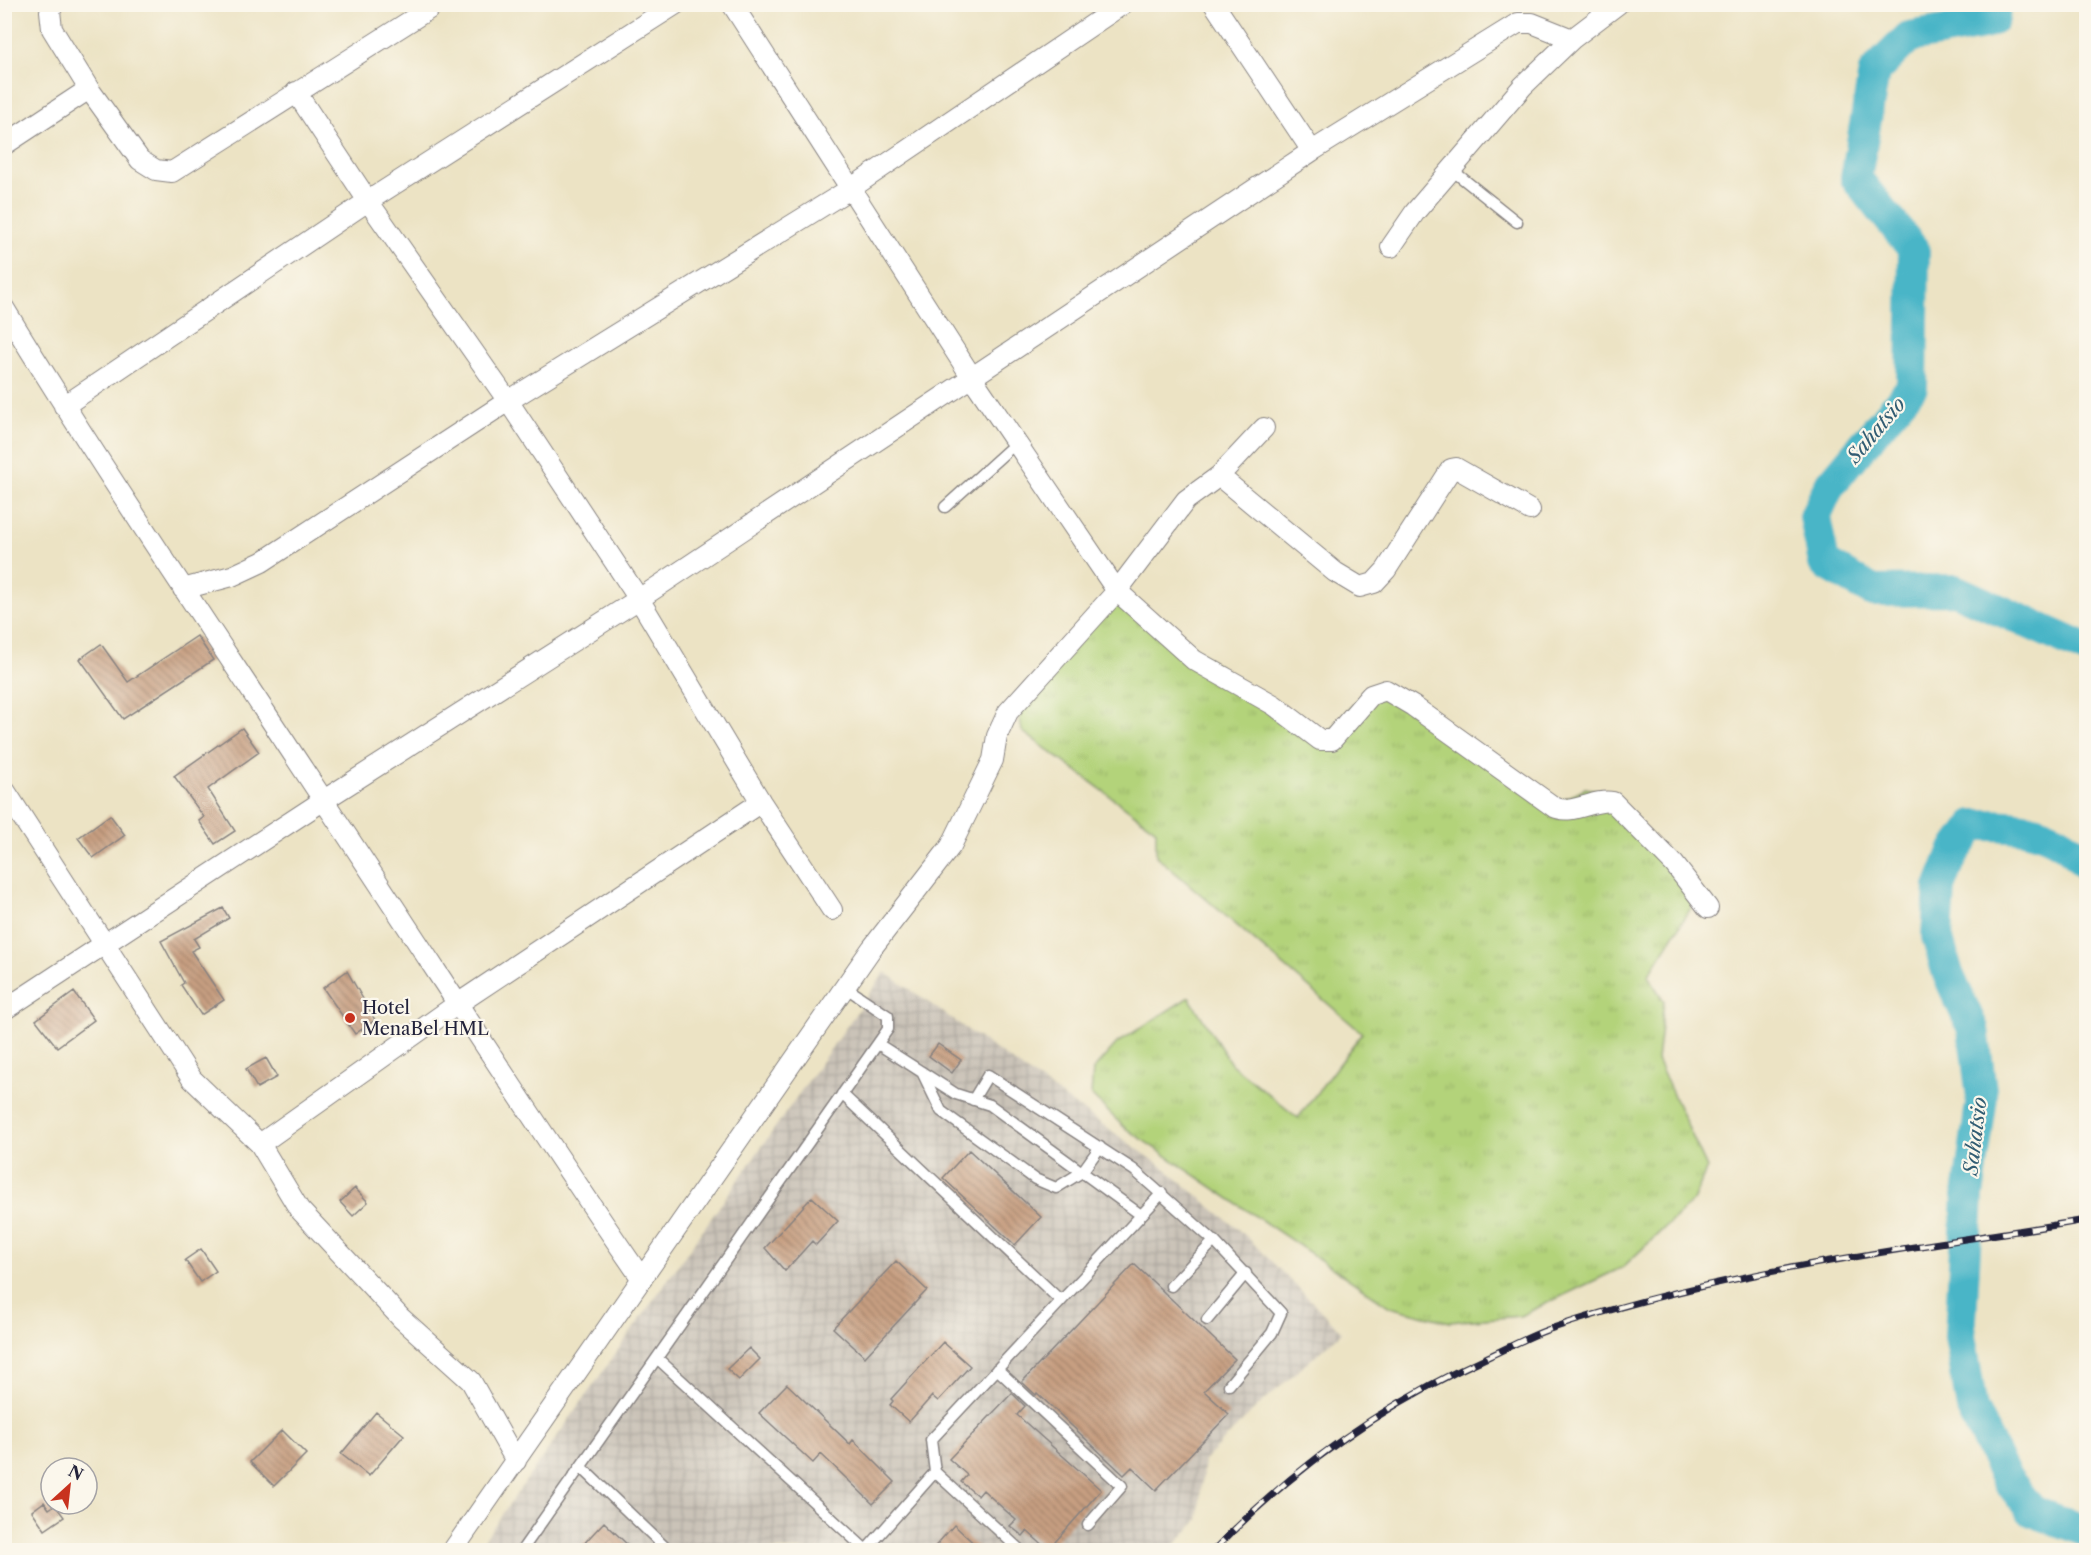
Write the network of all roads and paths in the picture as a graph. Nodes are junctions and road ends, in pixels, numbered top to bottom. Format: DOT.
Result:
graph roads {
  1 [pos="54,4"];
  2 [pos="433,4"];
  3 [pos="676,4"];
  4 [pos="732,4"];
  5 [pos="1124,4"];
  6 [pos="1214,4"];
  7 [pos="1618,4"];
  8 [pos="1572,39"];
  9 [pos="89,89"];
  10 [pos="296,92"];
  11 [pos="4,145"];
  12 [pos="1312,151"];
  13 [pos="1452,170"];
  14 [pos="850,189"];
  15 [pos="368,201"];
  16 [pos="1517,222"];
  17 [pos="1391,247"];
  18 [pos="4,308"];
  19 [pos="973,379"];
  20 [pos="508,401"];
  21 [pos="64,406"];
  22 [pos="1264,428"];
  23 [pos="1017,442"];
  24 [pos="1219,476"];
  25 [pos="945,507"];
  26 [pos="1530,510"];
  27 [pos="183,589"];
  28 [pos="1117,591"];
  29 [pos="639,599"];
  30 [pos="4,789"];
  31 [pos="324,800"];
  32 [pos="761,802"];
  33 [pos="1708,908"];
  34 [pos="831,910"];
  35 [pos="104,944"];
  36 [pos="845,987"];
  37 [pos="456,1005"];
  38 [pos="4,1010"];
  39 [pos="878,1044"];
  40 [pos="922,1072"];
  41 [pos="842,1094"];
  42 [pos="973,1100"];
  43 [pos="260,1144"];
  44 [pos="1100,1147"];
  45 [pos="1082,1172"];
  46 [pos="1162,1193"];
  47 [pos="1141,1215"];
  48 [pos="1214,1241"];
  49 [pos="1246,1273"];
  50 [pos="642,1280"];
  51 [pos="1171,1286"];
  52 [pos="1061,1301"];
  53 [pos="1207,1320"];
  54 [pos="657,1358"];
  55 [pos="997,1369"];
  56 [pos="1229,1385"];
  57 [pos="516,1461"];
  58 [pos="581,1467"];
  59 [pos="935,1472"];
  60 [pos="1088,1525"];
  61 [pos="866,1550"];
  62 [pos="453,1551"];
  63 [pos="522,1551"];
  64 [pos="668,1551"];
  65 [pos="1020,1551"];
  1 -- 9 [label="street"];
  2 -- 10 [label="street"];
  3 -- 15 [label="street"];
  4 -- 14 [label="street"];
  5 -- 14 [label="street"];
  6 -- 12 [label="street"];
  7 -- 8 [label="street"];
  8 -- 12 [label="street"];
  8 -- 13 [label="street"];
  9 -- 10 [label="street"];
  9 -- 11 [label="street"];
  10 -- 15 [label="street"];
  12 -- 19 [label="street"];
  13 -- 16 [label="lane"];
  13 -- 17 [label="street"];
  14 -- 19 [label="street"];
  14 -- 20 [label="street"];
  15 -- 20 [label="street"];
  15 -- 21 [label="street"];
  18 -- 21 [label="street"];
  19 -- 23 [label="street"];
  19 -- 29 [label="street"];
  20 -- 27 [label="street"];
  20 -- 29 [label="street"];
  21 -- 27 [label="street"];
  22 -- 24 [label="street"];
  23 -- 25 [label="lane"];
  23 -- 28 [label="street"];
  24 -- 26 [label="street"];
  24 -- 28 [label="street"];
  27 -- 31 [label="street"];
  28 -- 33 [label="street"];
  28 -- 36 [label="street"];
  29 -- 31 [label="street"];
  29 -- 32 [label="street"];
  30 -- 35 [label="street"];
  31 -- 35 [label="street"];
  31 -- 37 [label="street"];
  32 -- 34 [label="street"];
  32 -- 37 [label="street"];
  35 -- 38 [label="street"];
  35 -- 43 [label="street"];
  36 -- 39 [label="lane"];
  36 -- 50 [label="street"];
  37 -- 43 [label="street"];
  37 -- 50 [label="street"];
  39 -- 40 [label="lane"];
  39 -- 41 [label="lane"];
  40 -- 42 [label="lane"];
  40 -- 45 [label="lane"];
  41 -- 52 [label="lane"];
  41 -- 54 [label="lane"];
  42 -- 44 [label="lane"];
  42 -- 45 [label="lane"];
  43 -- 57 [label="street"];
  44 -- 45 [label="lane"];
  44 -- 46 [label="lane"];
  45 -- 47 [label="lane"];
  46 -- 47 [label="lane"];
  46 -- 48 [label="lane"];
  47 -- 52 [label="lane"];
  48 -- 49 [label="lane"];
  48 -- 51 [label="lane"];
  49 -- 53 [label="lane"];
  49 -- 56 [label="lane"];
  50 -- 57 [label="street"];
  52 -- 55 [label="lane"];
  54 -- 58 [label="lane"];
  54 -- 61 [label="lane"];
  55 -- 59 [label="lane"];
  55 -- 60 [label="lane"];
  57 -- 62 [label="street"];
  58 -- 63 [label="lane"];
  58 -- 64 [label="lane"];
  59 -- 61 [label="lane"];
  59 -- 65 [label="lane"];
}
